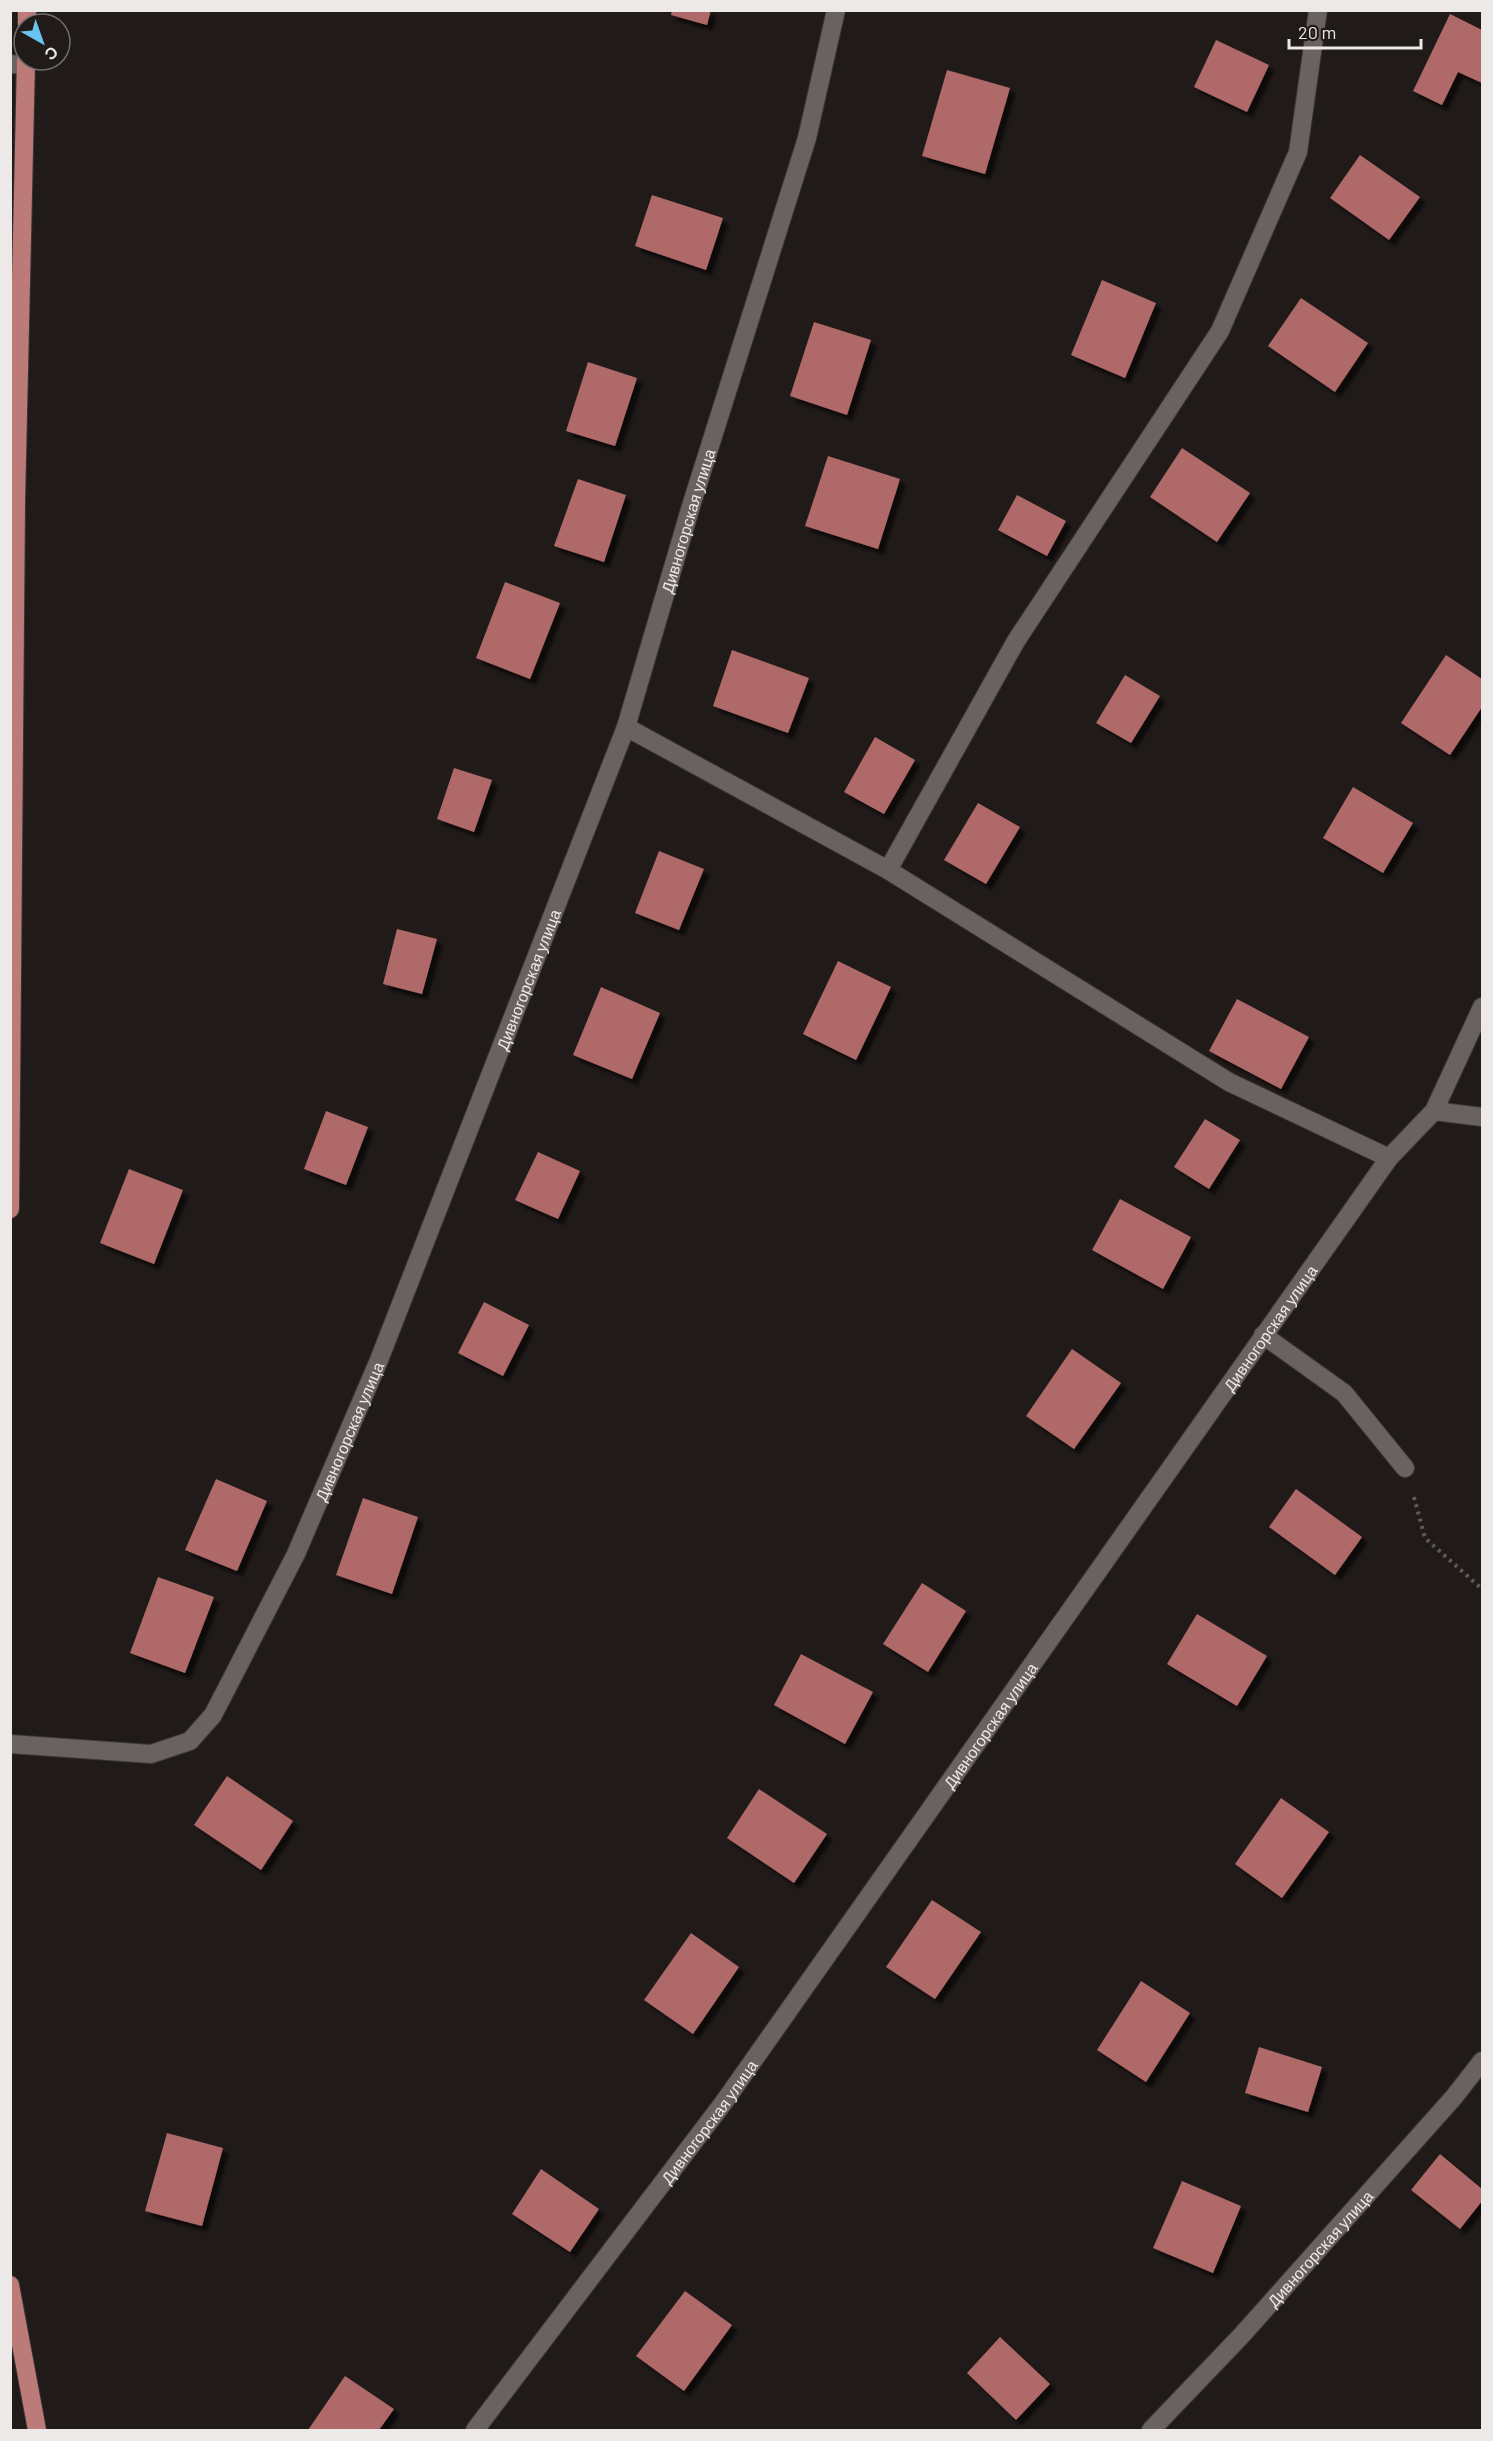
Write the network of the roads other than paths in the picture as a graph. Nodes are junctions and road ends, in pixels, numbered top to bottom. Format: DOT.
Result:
graph roads {
  1 [pos="836,10"];
  2 [pos="1318,10"];
  3 [pos="21,72"];
  4 [pos="626,727"];
  5 [pos="888,870"];
  6 [pos="1482,1007"];
  7 [pos="1434,1111"];
  8 [pos="1482,1117"];
  9 [pos="1389,1158"];
  10 [pos="10,1209"];
  11 [pos="1263,1335"];
  12 [pos="1406,1468"];
  13 [pos="10,1744"];
  14 [pos="1482,2061"];
  15 [pos="10,2285"];
  16 [pos="37,2430"];
  17 [pos="475,2430"];
  18 [pos="1151,2430"];
  1 -- 4 [label="street, Дивногорская улица"];
  2 -- 5 [label="street"];
  3 -- 10 [label="main road"];
  4 -- 5 [label="street"];
  4 -- 13 [label="street, Дивногорская улица"];
  5 -- 9 [label="street"];
  6 -- 7 [label="street, Дивногорская улица"];
  7 -- 8 [label="street"];
  7 -- 9 [label="street, Дивногорская улица"];
  9 -- 11 [label="street, Дивногорская улица"];
  11 -- 12 [label="street"];
  11 -- 17 [label="street, Дивногорская улица"];
  14 -- 18 [label="street, Дивногорская улица"];
  15 -- 16 [label="main road"];
}
